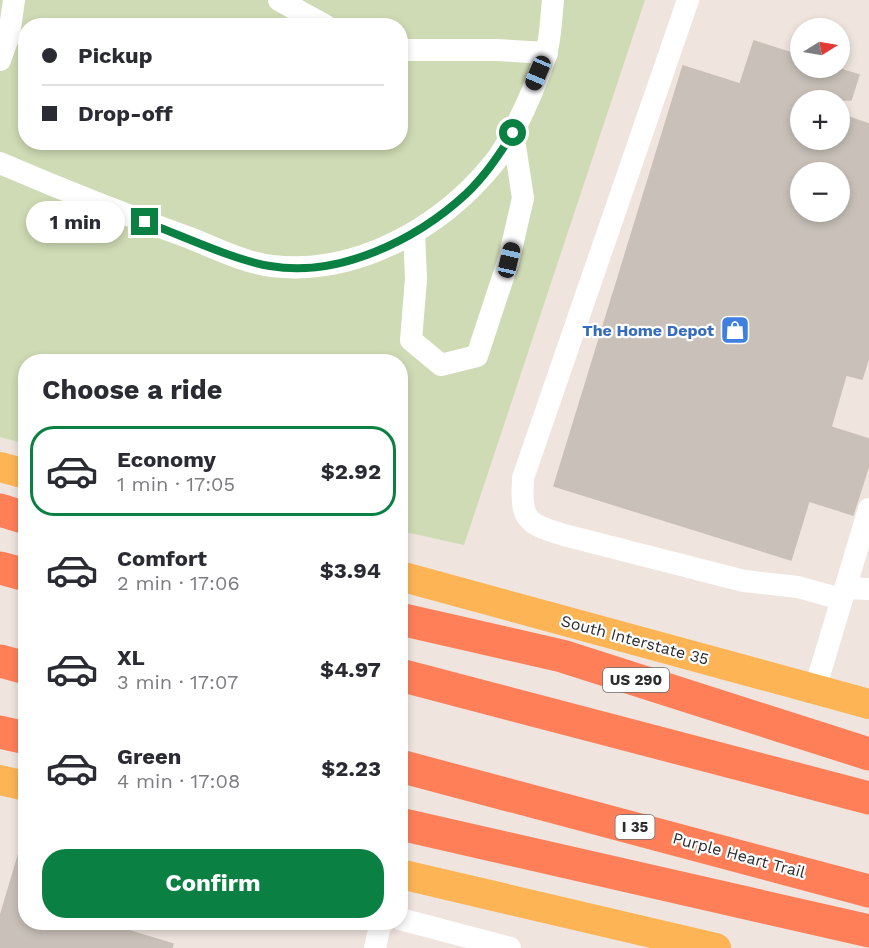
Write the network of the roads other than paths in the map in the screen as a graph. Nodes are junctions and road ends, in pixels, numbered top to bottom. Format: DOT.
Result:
graph roads {
  1 [pos="14,0"];
  2 [pos="279,0"];
  3 [pos="553,0"];
  4 [pos="688,0"];
  5 [pos="312,18"];
  6 [pos="408,50"];
  7 [pos="547,53"];
  8 [pos="0,60"];
  9 [pos="513,133"];
  10 [pos="0,163"];
  11 [pos="414,233"];
  12 [pos="0,467"];
  13 [pos="18,472"];
  14 [pos="869,509"];
  15 [pos="0,510"];
  16 [pos="18,516"];
  17 [pos="0,568"];
  18 [pos="18,573"];
  19 [pos="408,578"];
  20 [pos="869,588"];
  21 [pos="843,593"];
  22 [pos="408,621"];
  23 [pos="0,661"];
  24 [pos="18,666"];
  25 [pos="408,677"];
  26 [pos="815,689"];
  27 [pos="869,704"];
  28 [pos="0,732"];
  29 [pos="18,736"];
  30 [pos="869,754"];
  31 [pos="408,768"];
  32 [pos="0,780"];
  33 [pos="18,784"];
  34 [pos="869,798"];
  35 [pos="408,826"];
  36 [pos="408,876"];
  37 [pos="869,891"];
  38 [pos="408,921"];
  39 [pos="379,930"];
  40 [pos="869,931"];
  41 [pos="375,948"];
  42 [pos="510,948"];
  43 [pos="716,948"];
  1 -- 8 [label="lane"];
  2 -- 5 [label="lane"];
  3 -- 7 [label="lane"];
  4 -- 21 [label="lane"];
  6 -- 7 [label="lane"];
  7 -- 9 [label="lane"];
  9 -- 11 [label="lane"];
  9 -- 11 [label="lane"];
  10 -- 11 [label="lane"];
  12 -- 13 [label="main road"];
  14 -- 21 [label="lane"];
  15 -- 16 [label="highway"];
  17 -- 18 [label="highway"];
  19 -- 26 [label="main road, South Interstate 35"];
  20 -- 21 [label="lane"];
  21 -- 26 [label="lane"];
  22 -- 30 [label="highway, US 290"];
  23 -- 24 [label="highway"];
  25 -- 34 [label="highway"];
  26 -- 27 [label="main road, South Interstate 35"];
  28 -- 29 [label="highway"];
  31 -- 37 [label="highway, Purple Heart Trail / I 35"];
  32 -- 33 [label="main road"];
  35 -- 40 [label="highway"];
  36 -- 43 [label="main road"];
  38 -- 42 [label="lane"];
  39 -- 41 [label="lane"];
}
